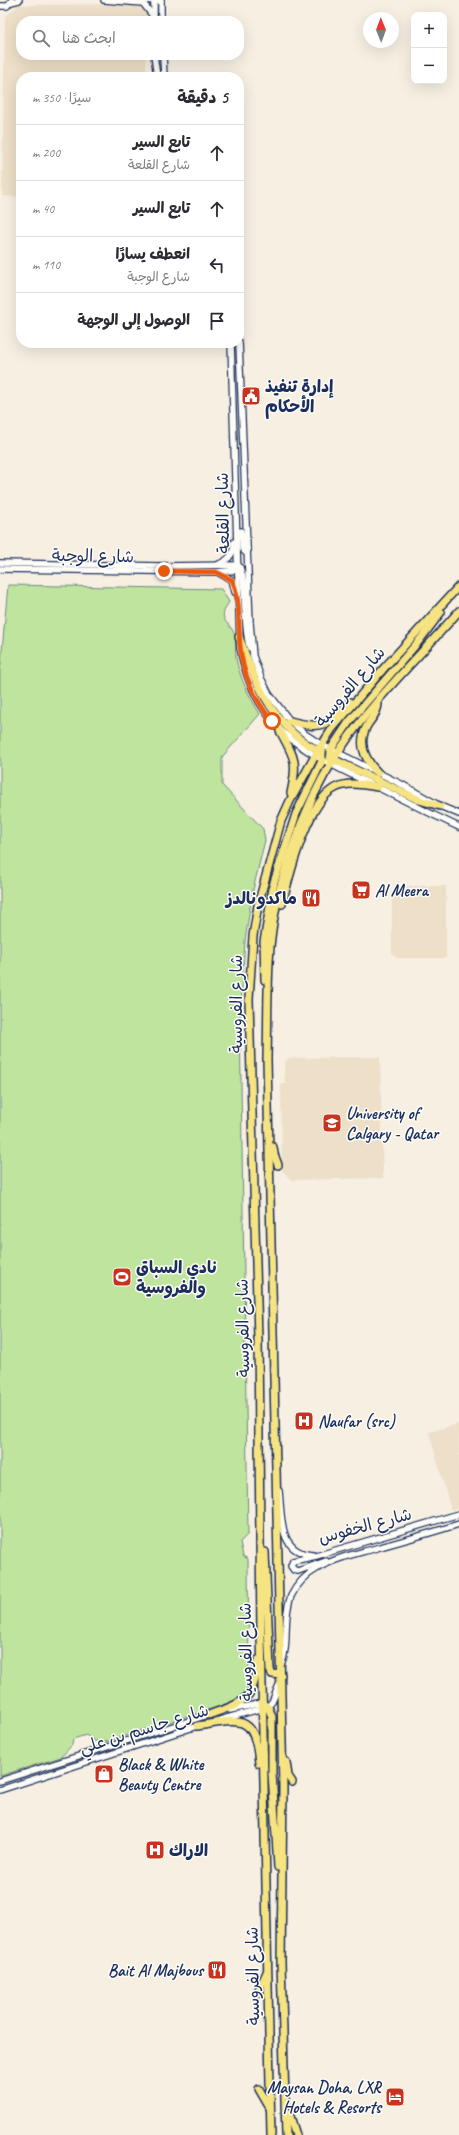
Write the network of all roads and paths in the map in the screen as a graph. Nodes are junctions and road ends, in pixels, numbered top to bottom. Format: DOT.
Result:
graph roads {
  1 [pos="19,0"];
  2 [pos="104,0"];
  3 [pos="123,0"];
  4 [pos="154,0"];
  5 [pos="161,0"];
  6 [pos="12,1"];
  7 [pos="0,6"];
  8 [pos="153,16"];
  9 [pos="154,16"];
  10 [pos="161,16"];
  11 [pos="155,60"];
  12 [pos="163,60"];
  13 [pos="156,72"];
  14 [pos="164,72"];
  15 [pos="231,348"];
  16 [pos="239,348"];
  17 [pos="236,499"];
  18 [pos="248,553"];
  19 [pos="0,563"];
  20 [pos="215,565"];
  21 [pos="239,568"];
  22 [pos="0,569"];
  23 [pos="216,572"];
  24 [pos="459,586"];
  25 [pos="444,603"];
  26 [pos="238,605"];
  27 [pos="459,610"];
  28 [pos="239,637"];
  29 [pos="253,656"];
  30 [pos="384,668"];
  31 [pos="378,702"];
  32 [pos="290,721"];
  33 [pos="280,731"];
  34 [pos="326,754"];
  35 [pos="378,773"];
  36 [pos="378,787"];
  37 [pos="290,802"];
  38 [pos="440,806"];
  39 [pos="459,814"];
  40 [pos="459,827"];
  41 [pos="274,922"];
  42 [pos="268,994"];
  43 [pos="267,1059"];
  44 [pos="278,1165"];
  45 [pos="277,1464"];
  46 [pos="459,1514"];
  47 [pos="260,1523"];
  48 [pos="459,1524"];
  49 [pos="319,1555"];
  50 [pos="350,1556"];
  51 [pos="261,1634"];
  52 [pos="280,1666"];
  53 [pos="280,1678"];
  54 [pos="252,1704"];
  55 [pos="264,1706"];
  56 [pos="252,1712"];
  57 [pos="209,1715"];
  58 [pos="197,1726"];
  59 [pos="281,1732"];
  60 [pos="0,1781"];
  61 [pos="292,1782"];
  62 [pos="0,1790"];
  63 [pos="263,1797"];
  64 [pos="282,1889"];
  65 [pos="268,1970"];
  66 [pos="257,1994"];
  67 [pos="284,2052"];
  68 [pos="259,2089"];
  69 [pos="270,2109"];
  70 [pos="271,2135"];
  71 [pos="286,2135"];
  72 [pos="296,2135"];
  1 -- 6 [label="street"];
  2 -- 8 [label="street"];
  3 -- 4 [label="street"];
  4 -- 5 [label="street"];
  4 -- 9 [label="street"];
  5 -- 10 [label="street"];
  6 -- 7 [label="street"];
  11 -- 13 [label="street"];
  12 -- 14 [label="street"];
  15 -- 17 [label="street, شارع القلعة"];
  16 -- 18 [label="street, شارع القلعة"];
  17 -- 18 [label="street"];
  17 -- 20 [label="street"];
  17 -- 21 [label="street, شارع القلعة"];
  18 -- 21 [label="street"];
  18 -- 29 [label="street, شارع القلعة"];
  19 -- 20 [label="street, شارع الوجبة"];
  20 -- 21 [label="street, شارع الوجبة"];
  21 -- 23 [label="street, شارع الوجبة"];
  21 -- 26 [label="street, شارع القلعة"];
  21 -- 29 [label="street"];
  22 -- 23 [label="street, شارع الوجبة"];
  23 -- 26 [label="street"];
  24 -- 25 [label="highway, شارع الفروسية"];
  25 -- 30 [label="highway, شارع الفروسية"];
  25 -- 34 [label="highway"];
  26 -- 28 [label="street, شارع القلعة"];
  27 -- 31 [label="highway, شارع الفروسية"];
  28 -- 33 [label="street, شارع القلعة"];
  28 -- 34 [label="highway"];
  29 -- 32 [label="street, شارع القلعة"];
  30 -- 32 [label="highway"];
  30 -- 34 [label="highway, شارع الفروسية"];
  31 -- 34 [label="highway, شارع الفروسية"];
  31 -- 35 [label="highway"];
  32 -- 34 [label="street, شارع القلعة"];
  33 -- 34 [label="street, شارع القلعة"];
  33 -- 37 [label="highway"];
  34 -- 35 [label="street"];
  34 -- 36 [label="street"];
  34 -- 37 [label="highway, شارع الفروسية"];
  34 -- 38 [label="highway"];
  34 -- 41 [label="highway, شارع الفروسية"];
  34 -- 42 [label="highway"];
  35 -- 38 [label="street"];
  36 -- 40 [label="street"];
  36 -- 41 [label="highway"];
  37 -- 47 [label="highway, شارع الفروسية"];
  38 -- 39 [label="street"];
  41 -- 42 [label="highway, شارع الفروسية"];
  42 -- 43 [label="highway, شارع الفروسية"];
  43 -- 44 [label="highway"];
  43 -- 45 [label="highway, شارع الفروسية"];
  45 -- 49 [label="street, شارع الخفوس"];
  45 -- 52 [label="highway, شارع الفروسية"];
  46 -- 49 [label="street, شارع الخفوس"];
  47 -- 51 [label="highway, شارع الفروسية"];
  47 -- 53 [label="highway"];
  48 -- 50 [label="street, شارع الخفوس"];
  49 -- 50 [label="street"];
  50 -- 52 [label="street, شارع الخفوس"];
  51 -- 55 [label="highway, شارع الفروسية"];
  51 -- 57 [label="highway"];
  52 -- 53 [label="highway, شارع الفروسية"];
  53 -- 55 [label="street"];
  53 -- 59 [label="highway, شارع الفروسية"];
  54 -- 55 [label="street, شارع جاسم بن علي"];
  54 -- 56 [label="street"];
  54 -- 57 [label="street, شارع جاسم بن علي"];
  55 -- 56 [label="street, شارع جاسم بن علي"];
  55 -- 63 [label="highway, شارع الفروسية"];
  55 -- 64 [label="highway"];
  56 -- 58 [label="street, شارع جاسم بن علي"];
  57 -- 60 [label="street, شارع جاسم بن علي"];
  58 -- 62 [label="street, شارع جاسم بن علي"];
  58 -- 63 [label="highway"];
  59 -- 61 [label="highway"];
  59 -- 64 [label="highway, شارع الفروسية"];
  63 -- 65 [label="highway, شارع الفروسية"];
  64 -- 67 [label="highway, شارع الفروسية"];
  65 -- 66 [label="highway"];
  65 -- 69 [label="highway, شارع الفروسية"];
  67 -- 71 [label="highway, شارع الفروسية"];
  67 -- 72 [label="highway"];
  68 -- 69 [label="highway"];
  69 -- 70 [label="highway, شارع الفروسية"];
}
